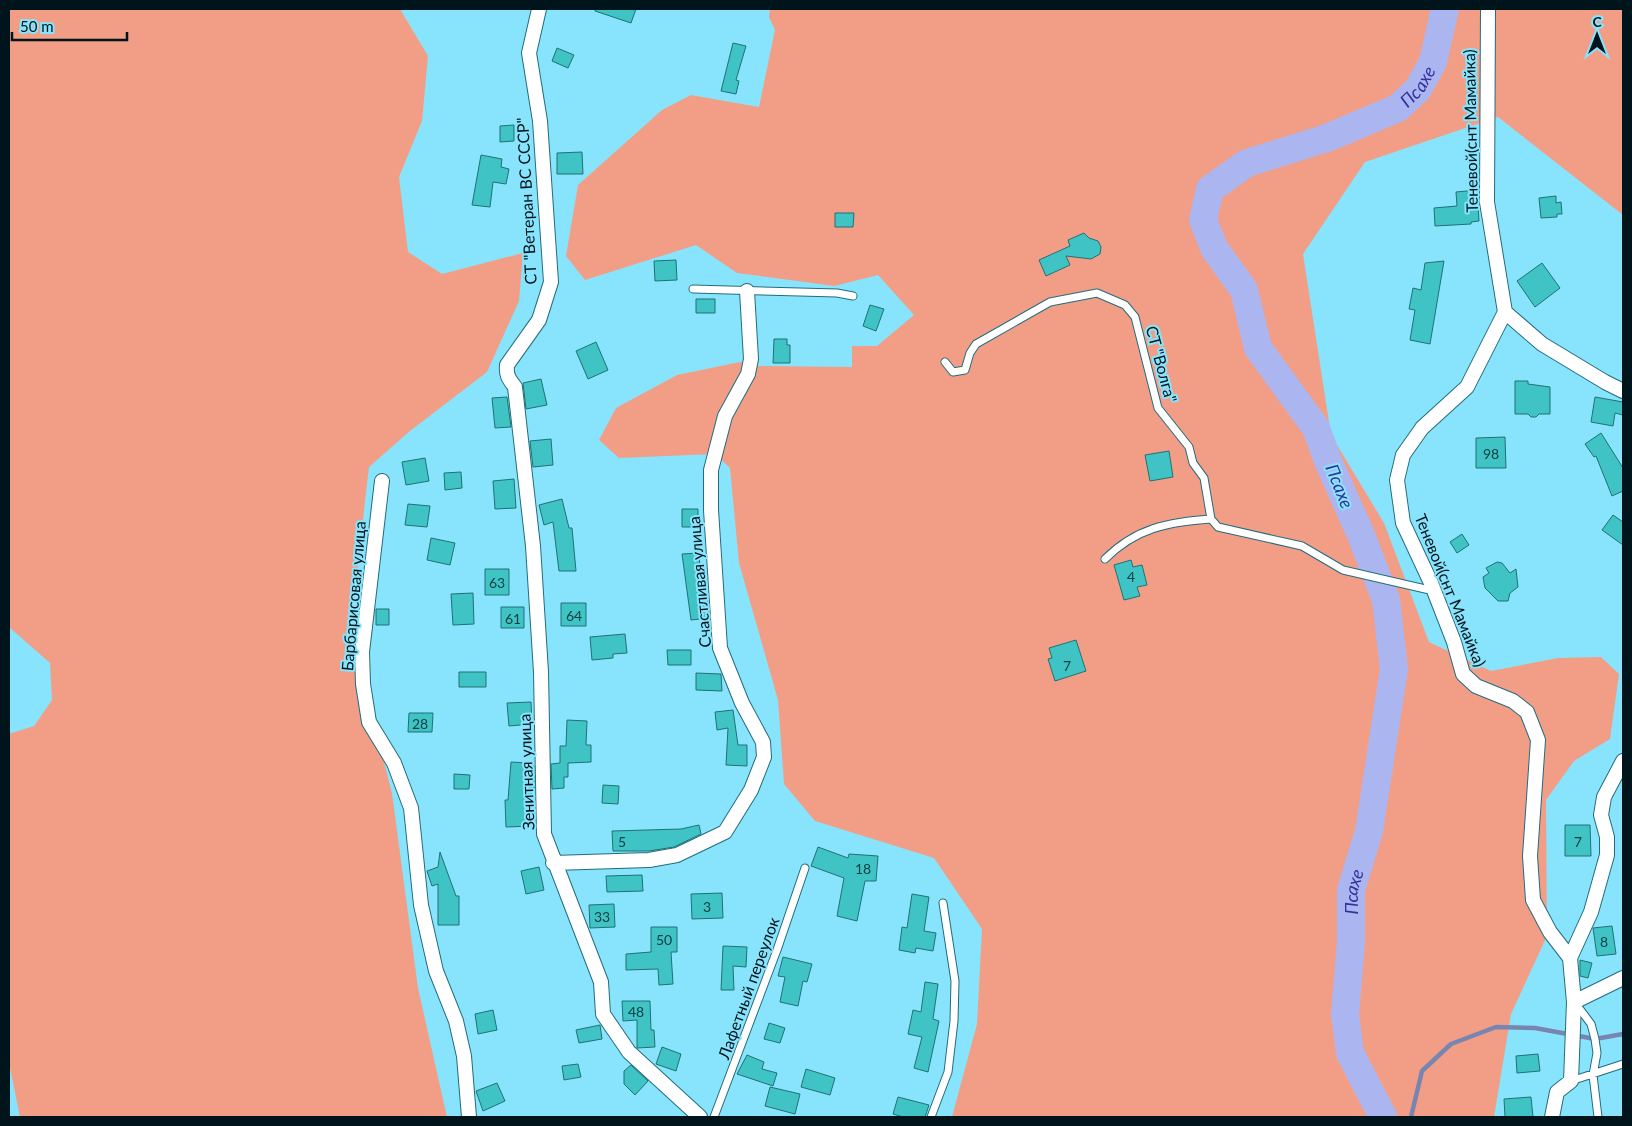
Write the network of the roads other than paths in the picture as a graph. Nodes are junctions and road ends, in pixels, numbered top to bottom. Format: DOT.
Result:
graph roads {
  1 [pos="539,9"];
  2 [pos="1488,9"];
  3 [pos="693,289"];
  4 [pos="748,290"];
  5 [pos="853,296"];
  6 [pos="1505,312"];
  7 [pos="945,362"];
  8 [pos="509,380"];
  9 [pos="1623,391"];
  10 [pos="382,481"];
  11 [pos="1211,519"];
  12 [pos="1105,559"];
  13 [pos="1434,590"];
  14 [pos="1623,762"];
  15 [pos="554,863"];
  16 [pos="805,868"];
  17 [pos="943,903"];
  18 [pos="1570,958"];
  19 [pos="1623,978"];
  20 [pos="1574,1002"];
  21 [pos="1623,1064"];
  22 [pos="1593,1075"];
  23 [pos="1571,1081"];
  24 [pos="469,1117"];
  25 [pos="700,1117"];
  26 [pos="714,1117"];
  27 [pos="931,1117"];
  28 [pos="1552,1117"];
  29 [pos="1598,1117"];
  1 -- 8 [label="street, СТ \"Ветеран ВС СССР\""];
  2 -- 6 [label="street, Теневой(снт Мамайка)"];
  3 -- 4 [label="lane"];
  4 -- 5 [label="lane"];
  4 -- 15 [label="street, Счастливая улица"];
  6 -- 9 [label="street"];
  6 -- 13 [label="street, Теневой(снт Мамайка)"];
  7 -- 11 [label="lane, СТ \"Волга\""];
  8 -- 15 [label="street, Зенитная улица"];
  10 -- 24 [label="street, Барбарисовая улица"];
  11 -- 12 [label="lane"];
  11 -- 13 [label="lane"];
  13 -- 18 [label="street, Теневой(снт Мамайка)"];
  14 -- 18 [label="street"];
  15 -- 25 [label="street, Зенитная улица"];
  16 -- 26 [label="lane, Лафетный переулок"];
  17 -- 27 [label="lane"];
  18 -- 20 [label="street"];
  19 -- 20 [label="street"];
  20 -- 22 [label="lane"];
  20 -- 23 [label="street"];
  21 -- 22 [label="lane"];
  22 -- 23 [label="lane"];
  22 -- 29 [label="lane"];
  23 -- 28 [label="street"];
}
